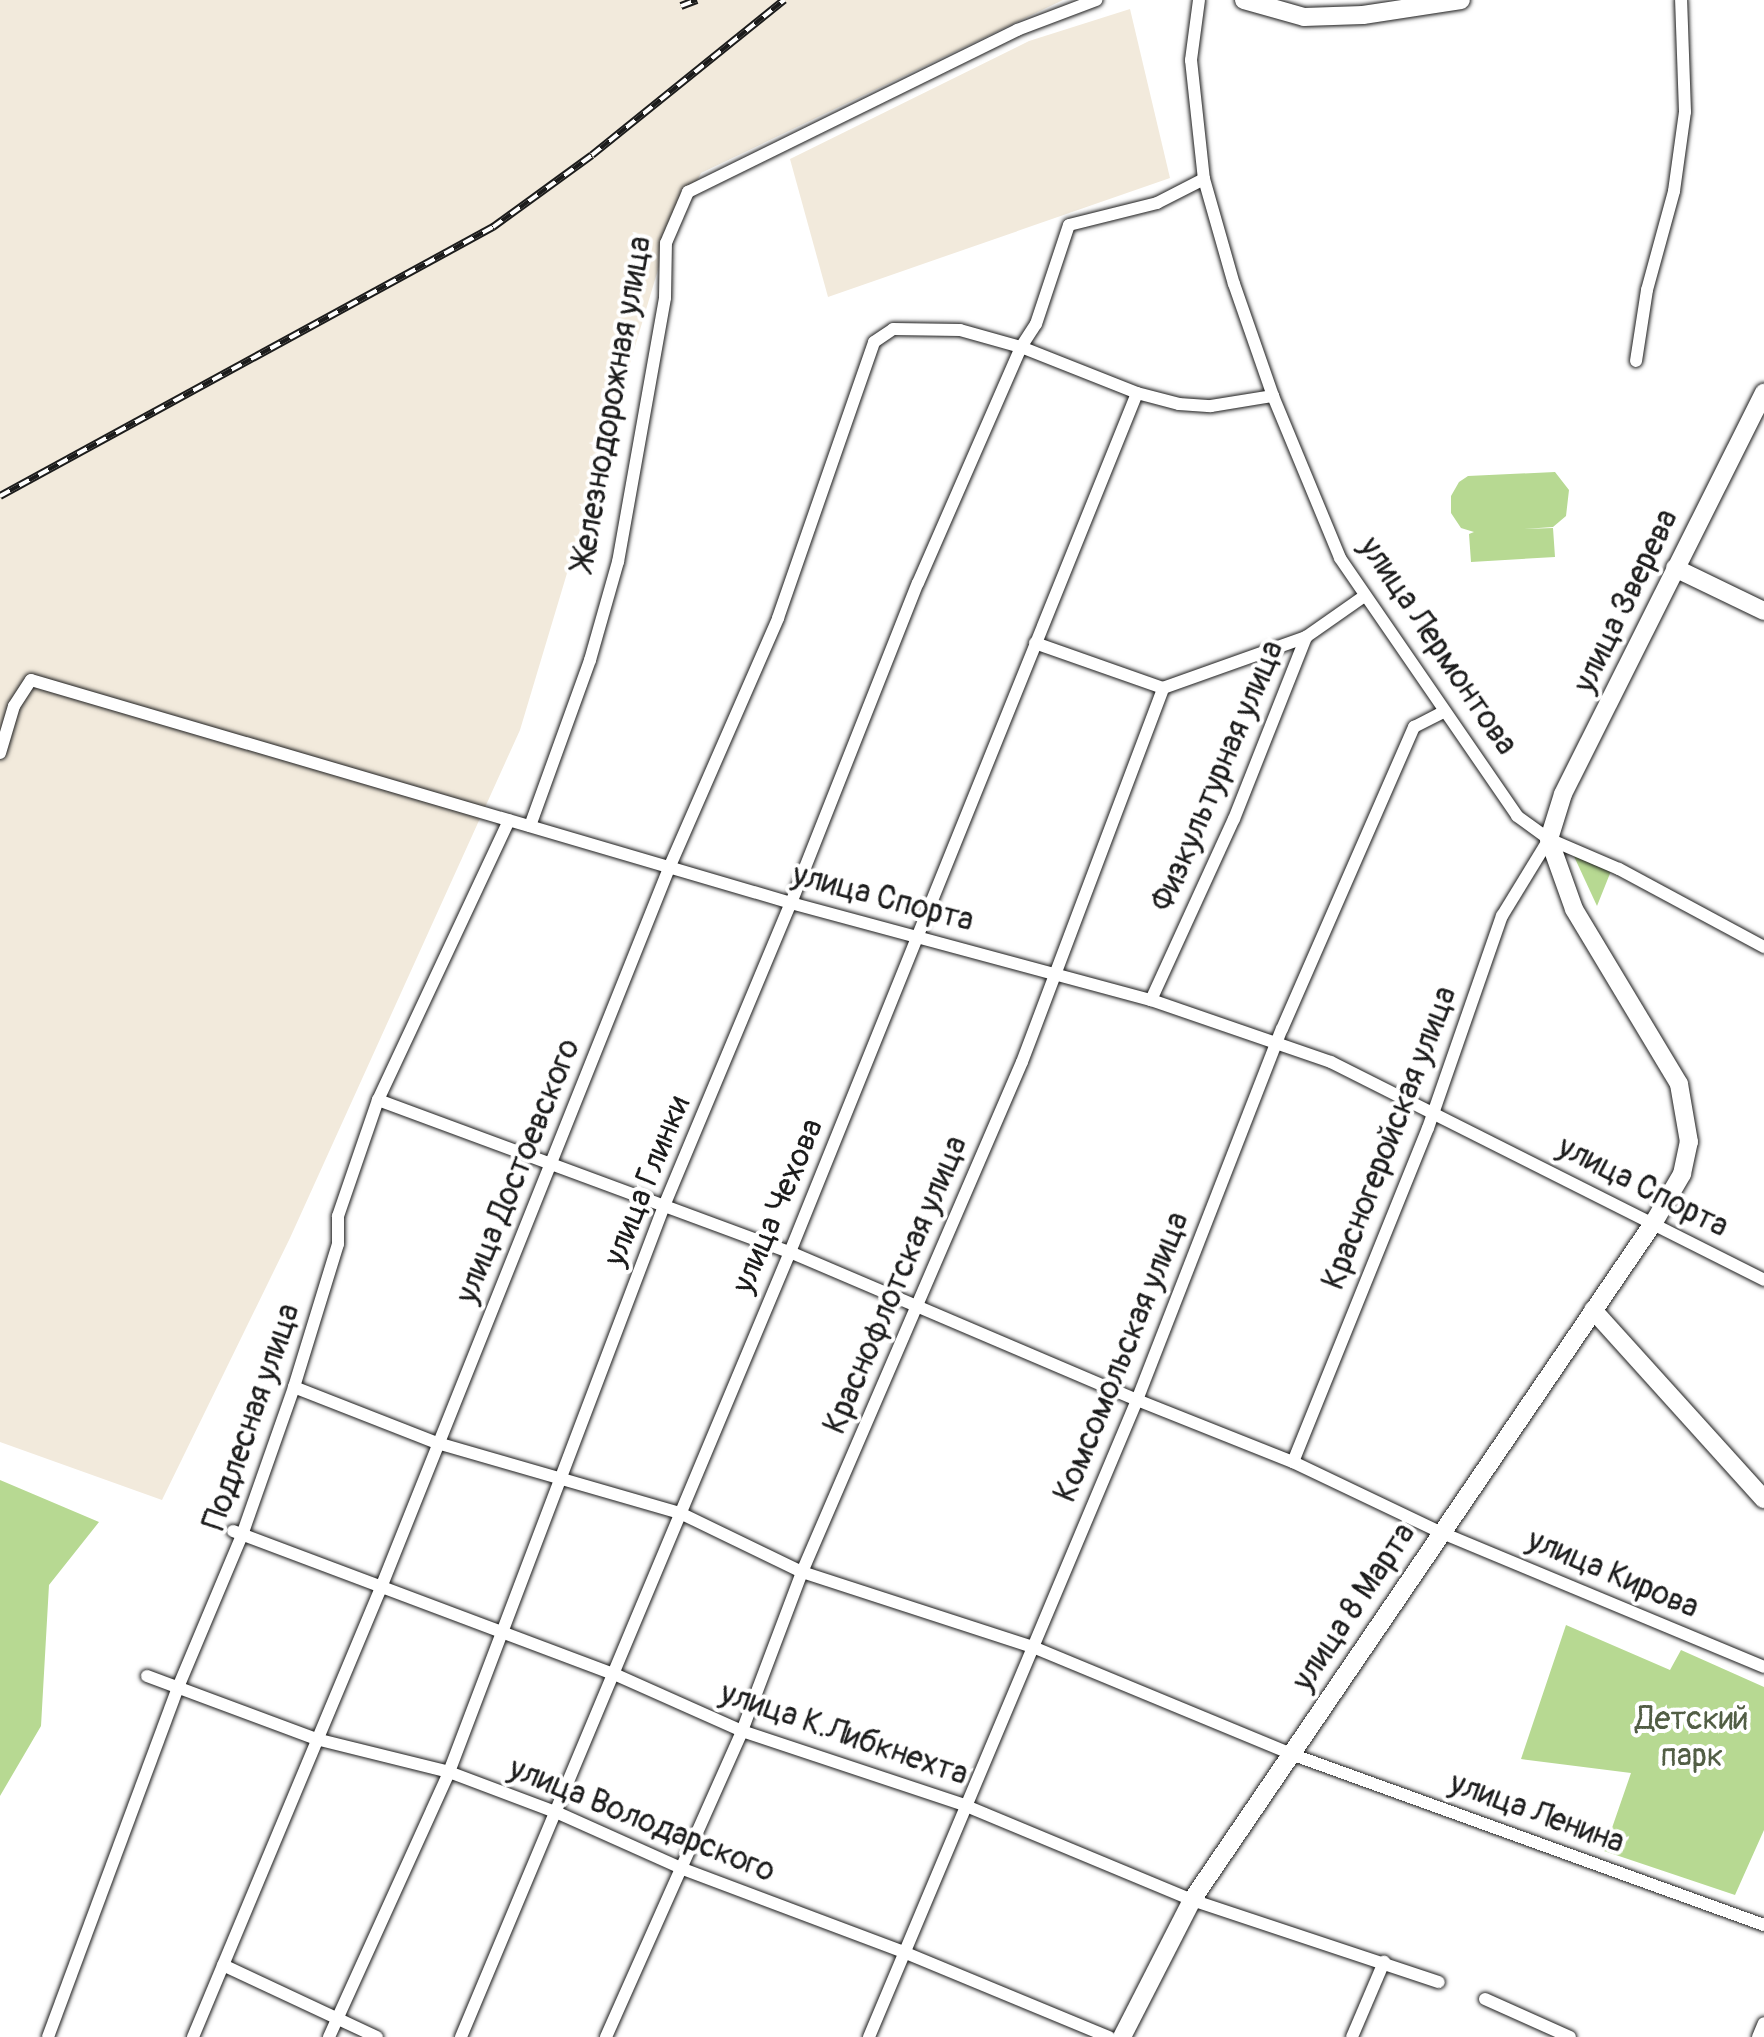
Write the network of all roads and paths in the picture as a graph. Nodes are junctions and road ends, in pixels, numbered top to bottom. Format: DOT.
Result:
graph roads {
  1 [pos="1096,0"];
  2 [pos="1199,0"];
  3 [pos="1244,0"];
  4 [pos="1461,0"];
  5 [pos="1680,0"];
  6 [pos="1204,178"];
  7 [pos="1021,347"];
  8 [pos="1636,361"];
  9 [pos="1764,392"];
  10 [pos="1137,393"];
  11 [pos="1273,396"];
  12 [pos="1675,568"];
  13 [pos="1363,596"];
  14 [pos="1764,611"];
  15 [pos="1306,637"];
  16 [pos="1035,643"];
  17 [pos="1164,688"];
  18 [pos="1442,713"];
  19 [pos="0,753"];
  20 [pos="510,820"];
  21 [pos="530,826"];
  22 [pos="1548,840"];
  23 [pos="670,868"];
  24 [pos="791,904"];
  25 [pos="920,936"];
  26 [pos="1764,947"];
  27 [pos="1053,971"];
  28 [pos="1152,1000"];
  29 [pos="1278,1041"];
  30 [pos="378,1100"];
  31 [pos="1434,1112"];
  32 [pos="553,1163"];
  33 [pos="664,1206"];
  34 [pos="1654,1222"];
  35 [pos="790,1252"];
  36 [pos="1764,1280"];
  37 [pos="918,1307"];
  38 [pos="1593,1310"];
  39 [pos="294,1387"];
  40 [pos="1136,1400"];
  41 [pos="436,1442"];
  42 [pos="1294,1462"];
  43 [pos="560,1481"];
  44 [pos="1762,1492"];
  45 [pos="680,1512"];
  46 [pos="1440,1532"];
  47 [pos="237,1533"];
  48 [pos="802,1572"];
  49 [pos="380,1590"];
  50 [pos="499,1634"];
  51 [pos="1033,1647"];
  52 [pos="1764,1666"];
  53 [pos="614,1674"];
  54 [pos="146,1676"];
  55 [pos="179,1685"];
  56 [pos="742,1730"];
  57 [pos="316,1739"];
  58 [pos="1291,1754"];
  59 [pos="448,1772"];
  60 [pos="964,1805"];
  61 [pos="558,1812"];
  62 [pos="682,1869"];
  63 [pos="1192,1900"];
  64 [pos="1764,1926"];
  65 [pos="906,1953"];
  66 [pos="1384,1962"];
  67 [pos="223,1965"];
  68 [pos="1439,1982"];
  69 [pos="1485,2000"];
  70 [pos="336,2020"];
  71 [pos="1764,2023"];
  72 [pos="48,2037"];
  73 [pos="193,2037"];
  74 [pos="329,2037"];
  75 [pos="377,2037"];
  76 [pos="461,2037"];
  77 [pos="606,2037"];
  78 [pos="869,2037"];
  79 [pos="1109,2037"];
  80 [pos="1122,2037"];
  81 [pos="1352,2037"];
  82 [pos="1570,2037"];
  83 [pos="1758,2037"];
  1 -- 21 [label="street, Железнодорожная улица"];
  2 -- 6 [label="street, улица Лермонтова"];
  3 -- 4 [label="main road"];
  5 -- 8 [label="street"];
  6 -- 7 [label="street, улица Глинки"];
  6 -- 11 [label="street, улица Лермонтова"];
  7 -- 10 [label="street"];
  7 -- 23 [label="street, улица Достоевского"];
  7 -- 24 [label="street, улица Глинки"];
  9 -- 12 [label="main road, улица Зверева"];
  10 -- 11 [label="street"];
  10 -- 16 [label="street, улица Чехова"];
  11 -- 13 [label="street, улица Лермонтова"];
  12 -- 14 [label="main road"];
  12 -- 22 [label="main road, улица Зверева"];
  13 -- 15 [label="street, Физкультурная улица"];
  13 -- 18 [label="street, улица Лермонтова"];
  15 -- 17 [label="street"];
  15 -- 28 [label="street, Физкультурная улица"];
  16 -- 17 [label="street"];
  16 -- 25 [label="street, улица Чехова"];
  17 -- 27 [label="street, Краснофлотская улица"];
  18 -- 22 [label="street, улица Лермонтова"];
  18 -- 29 [label="street, Комсомольская улица"];
  19 -- 20 [label="street, улица Спорта"];
  20 -- 21 [label="street, улица Спорта"];
  20 -- 30 [label="street, Подлесная улица"];
  21 -- 23 [label="street, улица Спорта"];
  22 -- 26 [label="street"];
  22 -- 31 [label="street, Красногеройская улица"];
  22 -- 34 [label="main road, улица Лермонтова"];
  23 -- 24 [label="street, улица Спорта"];
  23 -- 32 [label="street, улица Достоевского"];
  24 -- 25 [label="street, улица Спорта"];
  24 -- 33 [label="street, улица Глинки"];
  25 -- 27 [label="street, улица Спорта"];
  25 -- 35 [label="street, улица Чехова"];
  27 -- 28 [label="street, улица Спорта"];
  27 -- 37 [label="street, Краснофлотская улица"];
  28 -- 29 [label="street, улица Спорта"];
  29 -- 31 [label="street, улица Спорта"];
  29 -- 40 [label="street, Комсомольская улица"];
  30 -- 32 [label="street, улица Кирова"];
  30 -- 39 [label="street, Подлесная улица"];
  31 -- 34 [label="street, улица Спорта"];
  31 -- 42 [label="street, Красногеройская улица"];
  32 -- 33 [label="street, улица Кирова"];
  32 -- 41 [label="street, улица Достоевского"];
  33 -- 35 [label="street, улица Кирова"];
  33 -- 43 [label="street, улица Глинки"];
  34 -- 36 [label="street, улица Спорта"];
  34 -- 38 [label="main road, улица 8 Марта"];
  35 -- 37 [label="street, улица Кирова"];
  35 -- 45 [label="street, улица Чехова"];
  37 -- 40 [label="street, улица Кирова"];
  37 -- 48 [label="street, Краснофлотская улица"];
  38 -- 44 [label="main road"];
  38 -- 46 [label="main road, улица 8 Марта"];
  39 -- 41 [label="street, улица Ленина"];
  39 -- 47 [label="street, Подлесная улица"];
  40 -- 42 [label="street, улица Кирова"];
  40 -- 51 [label="street, Комсомольская улица"];
  41 -- 43 [label="street, улица Ленина"];
  41 -- 49 [label="street, улица Достоевского"];
  42 -- 46 [label="street, улица Кирова"];
  43 -- 45 [label="street, улица Ленина"];
  43 -- 50 [label="street, улица Глинки"];
  45 -- 48 [label="street, улица Ленина"];
  45 -- 53 [label="street, улица Чехова"];
  46 -- 52 [label="street, улица Кирова"];
  46 -- 58 [label="main road, улица 8 Марта"];
  47 -- 49 [label="street, улица К.Либкнехта"];
  47 -- 55 [label="street, Подлесная улица"];
  48 -- 51 [label="street, улица Ленина"];
  48 -- 56 [label="street, Краснофлотская улица"];
  49 -- 50 [label="street, улица К.Либкнехта"];
  49 -- 57 [label="street, улица Достоевского"];
  50 -- 53 [label="street, улица К.Либкнехта"];
  50 -- 59 [label="street, улица Глинки"];
  51 -- 58 [label="street, улица Ленина"];
  51 -- 60 [label="street, Комсомольская улица"];
  53 -- 56 [label="street, улица К.Либкнехта"];
  53 -- 61 [label="street, улица Чехова"];
  54 -- 55 [label="street, улица Володарского"];
  55 -- 57 [label="street, улица Володарского"];
  55 -- 72 [label="street, Подлесная улица"];
  56 -- 60 [label="street, улица К.Либкнехта"];
  56 -- 62 [label="street, Краснофлотская улица"];
  57 -- 59 [label="street, улица Володарского"];
  57 -- 67 [label="street, улица Достоевского"];
  58 -- 63 [label="main road, улица 8 Марта"];
  58 -- 64 [label="street, улица Ленина"];
  59 -- 61 [label="street, улица Володарского"];
  59 -- 70 [label="street, улица Глинки"];
  60 -- 63 [label="street, улица К.Либкнехта"];
  60 -- 65 [label="street, Комсомольская улица"];
  61 -- 62 [label="street, улица Володарского"];
  61 -- 76 [label="street, улица Чехова"];
  62 -- 65 [label="street, улица Володарского"];
  62 -- 77 [label="street, Краснофлотская улица"];
  63 -- 66 [label="street, улица К.Либкнехта"];
  63 -- 80 [label="main road, улица 8 Марта"];
  65 -- 78 [label="street, Комсомольская улица"];
  65 -- 79 [label="street, улица Володарского"];
  66 -- 68 [label="street, улица К.Либкнехта"];
  66 -- 81 [label="street"];
  67 -- 70 [label="street"];
  67 -- 73 [label="street, улица Достоевского"];
  69 -- 82 [label="street"];
  70 -- 74 [label="street, улица Глинки"];
  70 -- 75 [label="street"];
  71 -- 83 [label="street"];
}
